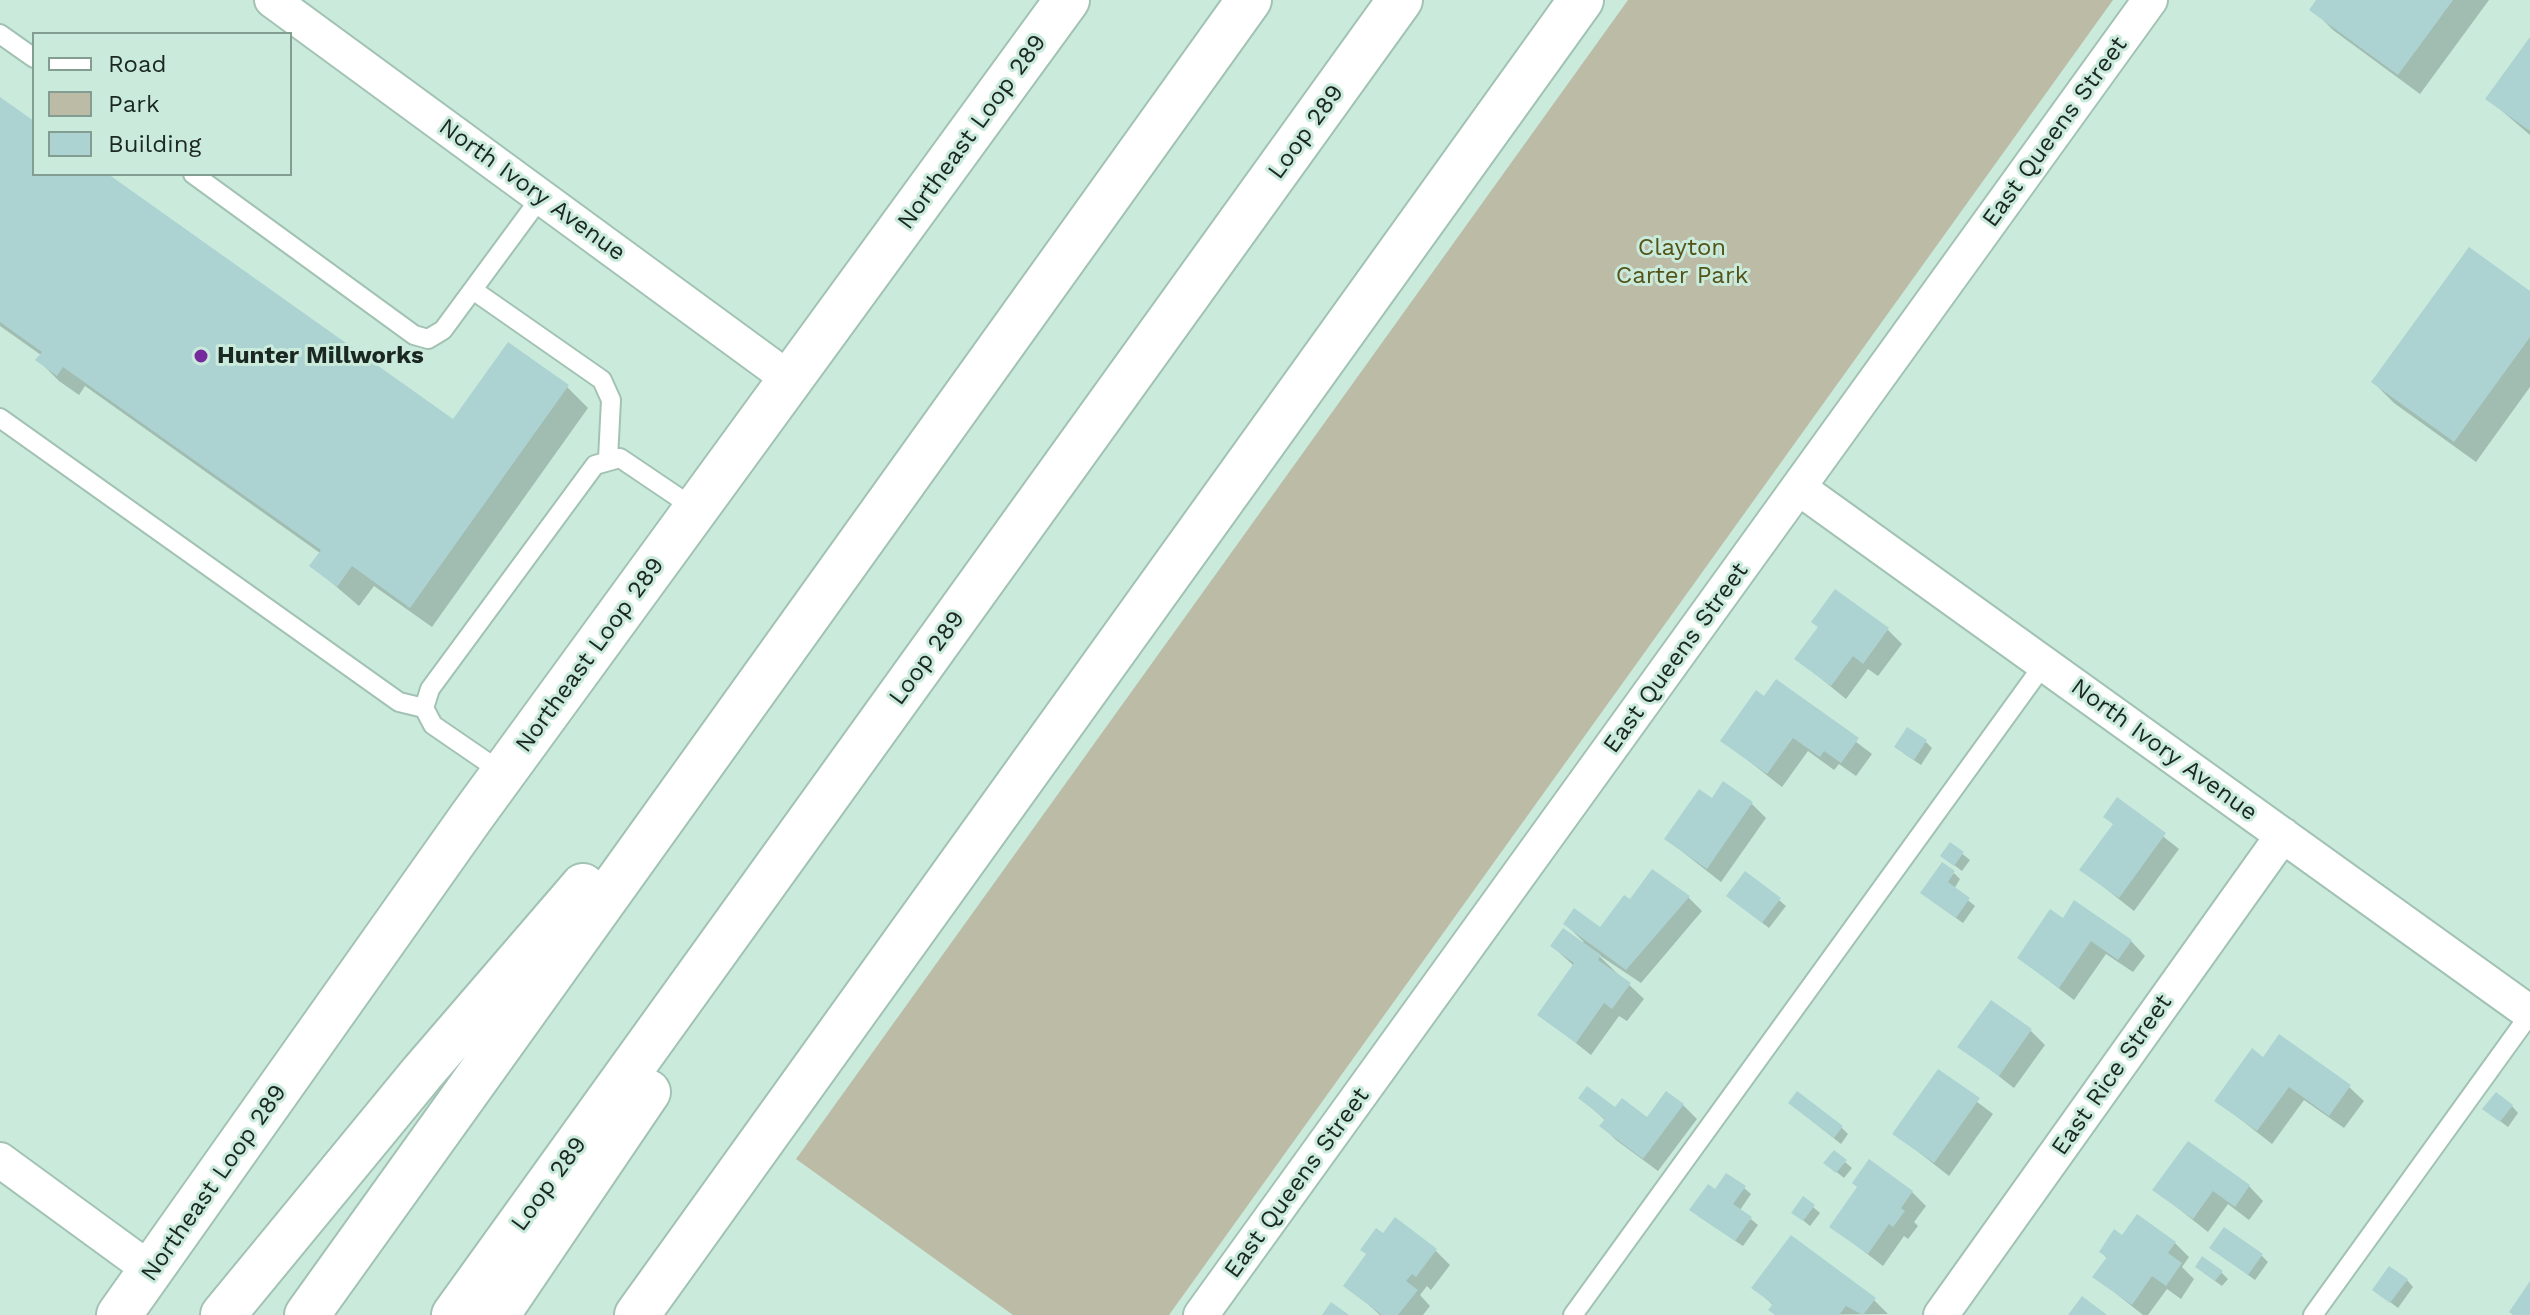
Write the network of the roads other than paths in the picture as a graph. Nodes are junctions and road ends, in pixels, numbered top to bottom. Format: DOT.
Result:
graph roads {
  1 [pos="272,0"];
  2 [pos="1067,0"];
  3 [pos="1249,0"];
  4 [pos="1400,0"];
  5 [pos="1581,0"];
  6 [pos="2150,0"];
  7 [pos="0,34"];
  8 [pos="32,57"];
  9 [pos="196,176"];
  10 [pos="541,197"];
  11 [pos="473,290"];
  12 [pos="792,381"];
  13 [pos="0,418"];
  14 [pos="608,459"];
  15 [pos="1799,488"];
  16 [pos="697,510"];
  17 [pos="2044,664"];
  18 [pos="764,675"];
  19 [pos="424,708"];
  20 [pos="892,708"];
  21 [pos="503,773"];
  22 [pos="2283,835"];
  23 [pos="2530,1014"];
  24 [pos="0,1160"];
  25 [pos="152,1271"];
  26 [pos="119,1315"];
  27 [pos="223,1315"];
  28 [pos="307,1315"];
  29 [pos="454,1315"];
  30 [pos="497,1315"];
  31 [pos="637,1315"];
  32 [pos="1201,1315"];
  33 [pos="1573,1315"];
  34 [pos="1941,1315"];
  35 [pos="2313,1315"];
  1 -- 10 [label="street, North Ivory Avenue"];
  2 -- 12 [label="main road, Northeast Loop 289"];
  3 -- 18 [label="main road"];
  4 -- 20 [label="main road, Loop 289"];
  5 -- 31 [label="main road"];
  6 -- 15 [label="street, East Queens Street"];
  7 -- 8 [label="lane"];
  9 -- 11 [label="lane"];
  10 -- 11 [label="lane"];
  10 -- 12 [label="street, North Ivory Avenue"];
  11 -- 14 [label="lane"];
  12 -- 16 [label="main road, Northeast Loop 289"];
  13 -- 19 [label="lane"];
  14 -- 16 [label="lane"];
  14 -- 19 [label="lane"];
  15 -- 17 [label="street, North Ivory Avenue"];
  15 -- 32 [label="street, East Queens Street"];
  16 -- 21 [label="main road, Northeast Loop 289"];
  17 -- 22 [label="street, North Ivory Avenue"];
  17 -- 33 [label="lane"];
  18 -- 27 [label="main road"];
  18 -- 28 [label="main road"];
  19 -- 21 [label="lane"];
  20 -- 29 [label="main road, Loop 289"];
  20 -- 30 [label="main road"];
  21 -- 25 [label="main road, Northeast Loop 289"];
  22 -- 23 [label="street, North Ivory Avenue"];
  22 -- 34 [label="street, East Rice Street"];
  23 -- 35 [label="lane"];
  24 -- 25 [label="street"];
  25 -- 26 [label="main road, Northeast Loop 289"];
}
